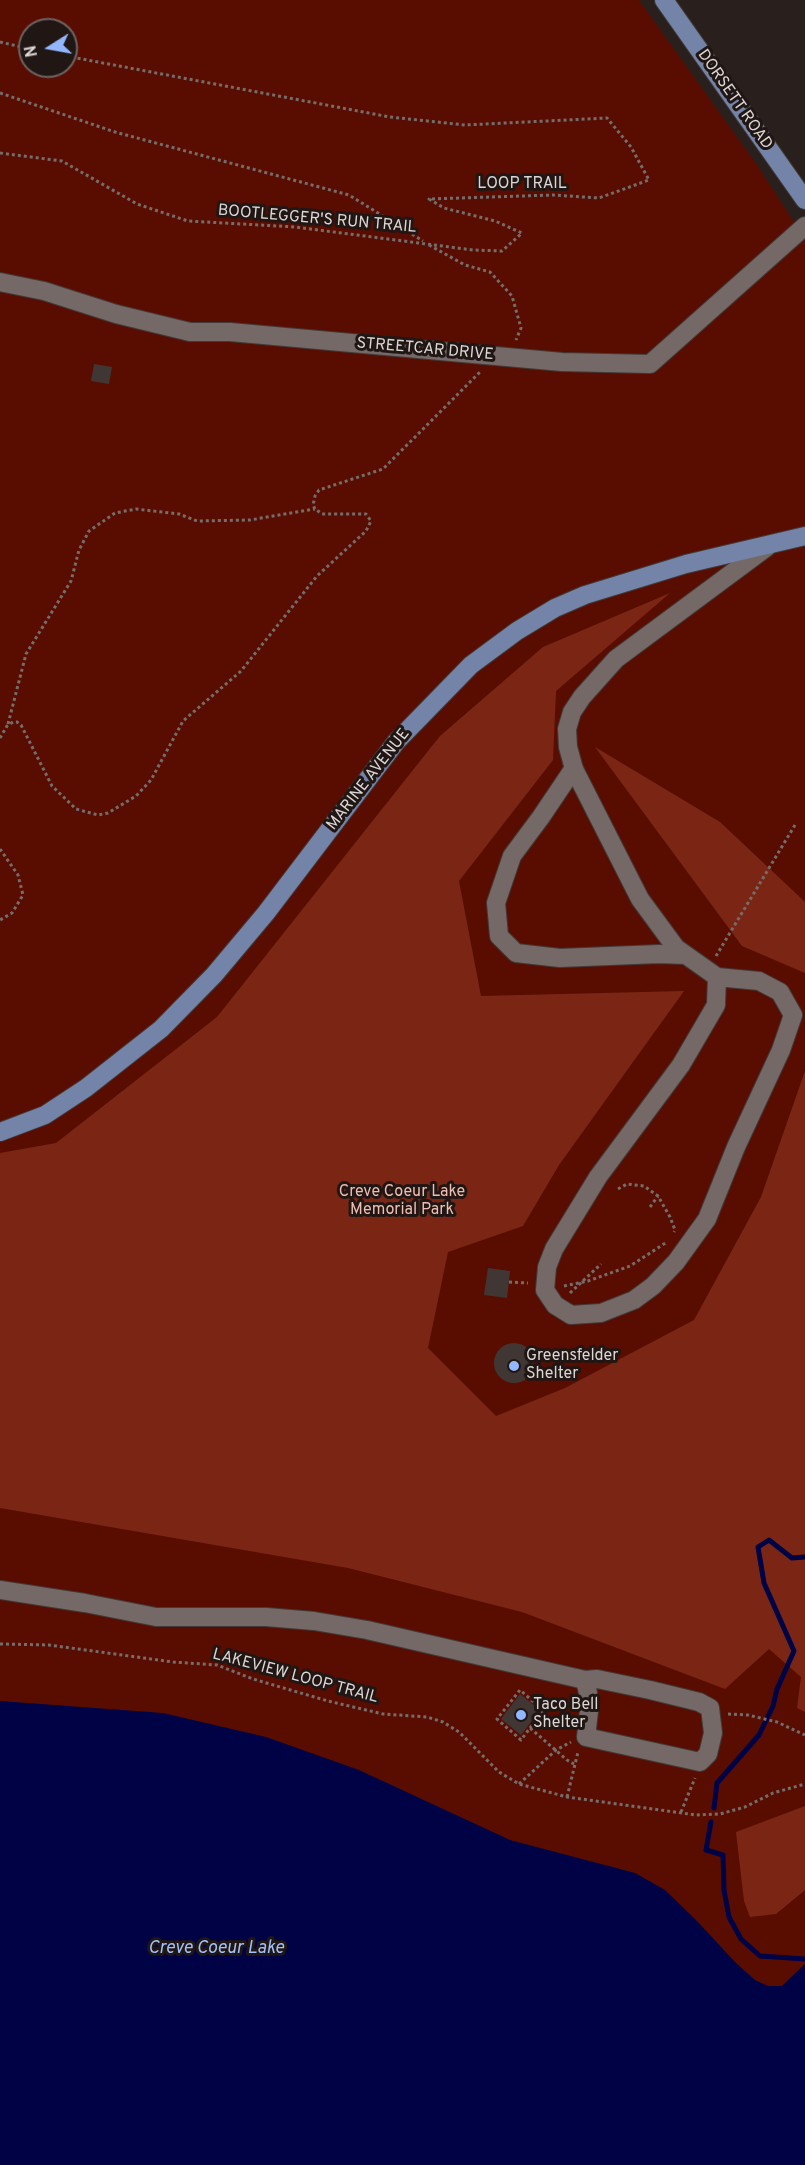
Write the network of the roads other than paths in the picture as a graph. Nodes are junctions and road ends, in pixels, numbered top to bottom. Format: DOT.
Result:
graph roads {
  1 [pos="664,0"];
  2 [pos="805,200"];
  3 [pos="805,226"];
  4 [pos="0,282"];
  5 [pos="805,536"];
  6 [pos="767,547"];
  7 [pos="574,768"];
  8 [pos="686,955"];
  9 [pos="712,974"];
  10 [pos="0,1132"];
  11 [pos="0,1590"];
  12 [pos="585,1680"];
  1 -- 2 [label="main road, DORSETT ROAD"];
  3 -- 4 [label="street, STREETCAR DRIVE"];
  5 -- 6 [label="main road, MARINE AVENUE"];
  6 -- 7 [label="street"];
  6 -- 10 [label="main road, MARINE AVENUE"];
  7 -- 8 [label="street"];
  7 -- 8 [label="street"];
  8 -- 9 [label="street"];
  9 -- 9 [label="street"];
  11 -- 12 [label="street"];
  12 -- 12 [label="street"];
}
